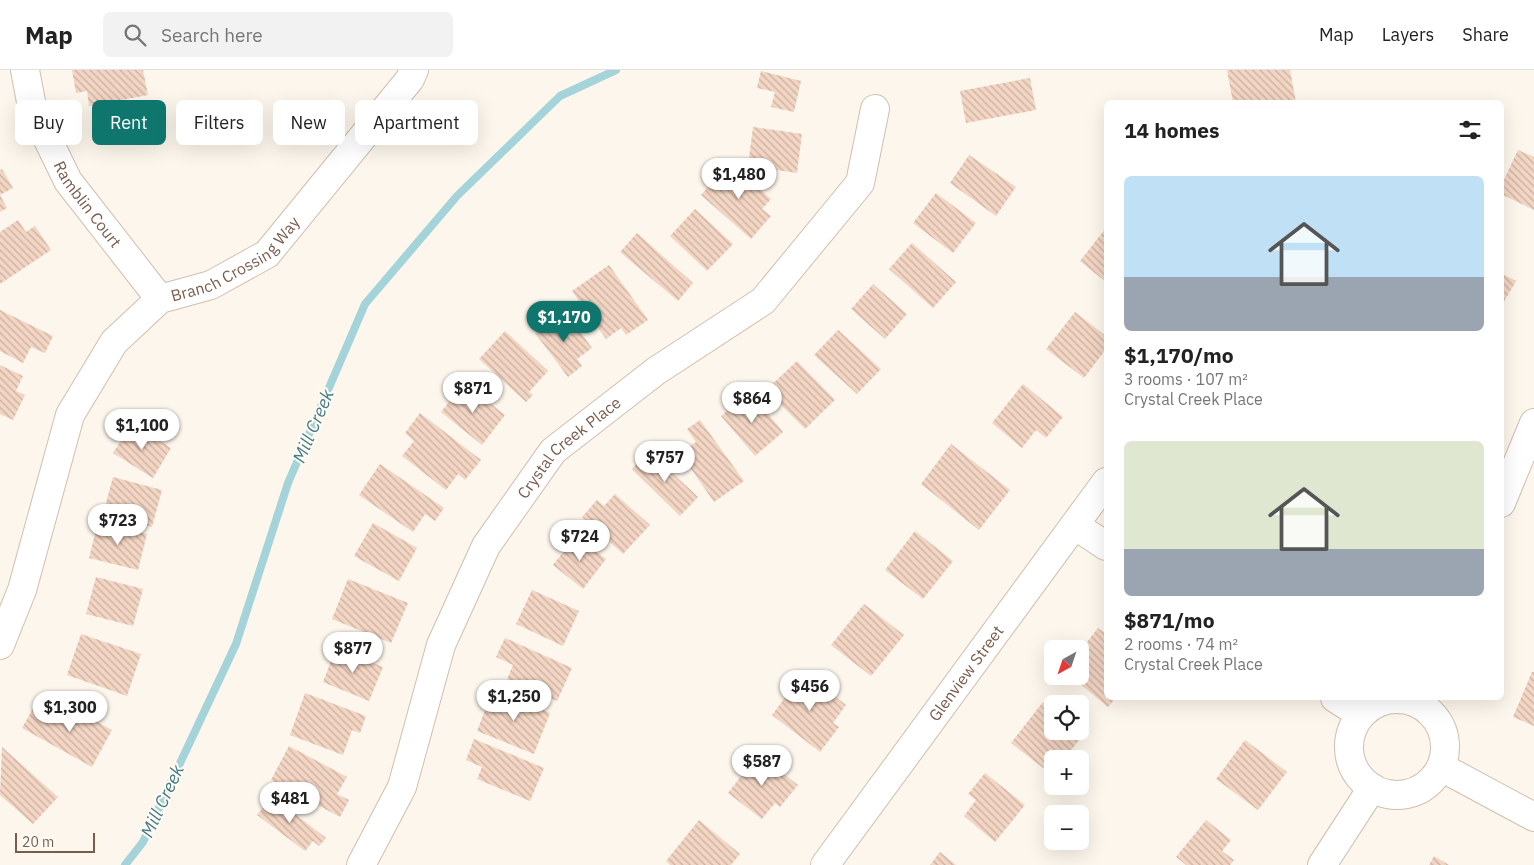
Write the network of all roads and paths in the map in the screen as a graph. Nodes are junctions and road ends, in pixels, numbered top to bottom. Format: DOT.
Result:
graph roads {
  1 [pos="25,70"];
  2 [pos="414,70"];
  3 [pos="875,109"];
  4 [pos="160,299"];
  5 [pos="1534,423"];
  6 [pos="1104,485"];
  7 [pos="1504,496"];
  8 [pos="1076,526"];
  9 [pos="1104,545"];
  10 [pos="0,645"];
  11 [pos="1338,700"];
  12 [pos="1385,700"];
  13 [pos="1420,700"];
  14 [pos="1360,714"];
  15 [pos="1441,767"];
  16 [pos="1372,788"];
  17 [pos="1534,817"];
  18 [pos="362,865"];
  19 [pos="825,865"];
  20 [pos="1322,865"];
  1 -- 4 [label="street, Ramblin Court"];
  2 -- 4 [label="street, Branch Crossing Way"];
  3 -- 18 [label="street, Crystal Creek Place"];
  4 -- 10 [label="street, Branch Crossing Way"];
  5 -- 7 [label="street"];
  6 -- 8 [label="street, Glenview Street"];
  8 -- 9 [label="street"];
  8 -- 19 [label="street, Glenview Street"];
  11 -- 14 [label="street"];
  12 -- 14 [label="street"];
  13 -- 15 [label="street"];
  14 -- 16 [label="street"];
  15 -- 16 [label="street"];
  15 -- 17 [label="street"];
  16 -- 20 [label="street"];
}
